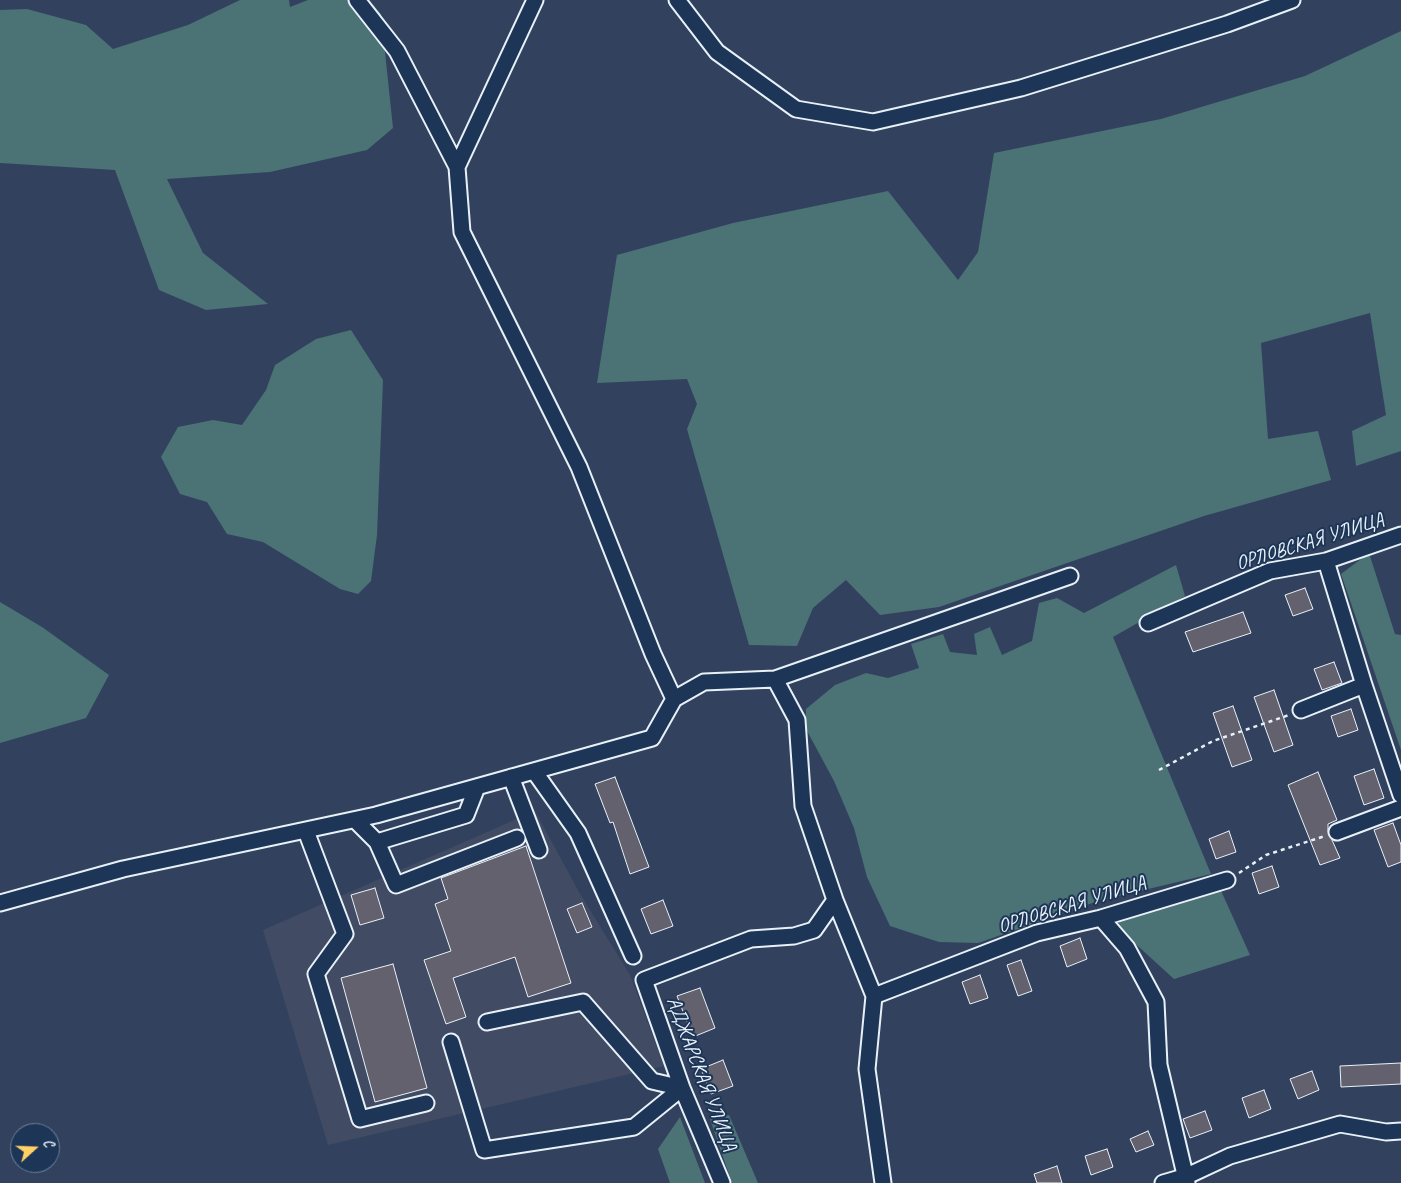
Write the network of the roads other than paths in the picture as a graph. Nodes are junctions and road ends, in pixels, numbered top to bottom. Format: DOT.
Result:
graph roads {
  1 [pos="357,0"];
  2 [pos="535,0"];
  3 [pos="677,0"];
  4 [pos="1292,0"];
  5 [pos="457,167"];
  6 [pos="1401,535"];
  7 [pos="1326,562"];
  8 [pos="1070,576"];
  9 [pos="1148,623"];
  10 [pos="775,679"];
  11 [pos="1364,685"];
  12 [pos="674,699"];
  13 [pos="1301,710"];
  14 [pos="534,771"];
  15 [pos="512,778"];
  16 [pos="477,787"];
  17 [pos="1401,795"];
  18 [pos="1401,808"];
  19 [pos="355,820"];
  20 [pos="306,831"];
  21 [pos="1337,832"];
  22 [pos="516,838"];
  23 [pos="377,842"];
  24 [pos="539,850"];
  25 [pos="1227,880"];
  26 [pos="835,900"];
  27 [pos="0,903"];
  28 [pos="1101,918"];
  29 [pos="633,956"];
  30 [pos="874,996"];
  31 [pos="487,1022"];
  32 [pos="452,1042"];
  33 [pos="682,1088"];
  34 [pos="426,1103"];
  35 [pos="1401,1131"];
  36 [pos="1190,1181"];
  37 [pos="722,1183"];
  38 [pos="883,1183"];
  39 [pos="1163,1183"];
  1 -- 5 [label="street"];
  2 -- 5 [label="street"];
  3 -- 4 [label="street"];
  5 -- 12 [label="street"];
  6 -- 7 [label="street, ОРЛОВСКАЯ УЛИЦА"];
  7 -- 9 [label="street, ОРЛОВСКАЯ УЛИЦА"];
  7 -- 11 [label="street"];
  8 -- 10 [label="street"];
  10 -- 12 [label="street"];
  10 -- 26 [label="street"];
  11 -- 13 [label="street"];
  11 -- 17 [label="street"];
  12 -- 14 [label="street"];
  14 -- 15 [label="street"];
  14 -- 29 [label="street"];
  15 -- 16 [label="street"];
  15 -- 24 [label="street"];
  16 -- 19 [label="street"];
  16 -- 23 [label="street"];
  18 -- 21 [label="street"];
  19 -- 20 [label="street"];
  19 -- 23 [label="street"];
  20 -- 27 [label="street"];
  20 -- 34 [label="street"];
  22 -- 23 [label="street"];
  25 -- 28 [label="street, ОРЛОВСКАЯ УЛИЦА"];
  26 -- 30 [label="street"];
  26 -- 33 [label="street, АДЖАРСКАЯ УЛИЦА"];
  28 -- 30 [label="street, ОРЛОВСКАЯ УЛИЦА"];
  28 -- 36 [label="street"];
  30 -- 38 [label="street"];
  31 -- 33 [label="street"];
  32 -- 33 [label="street"];
  33 -- 37 [label="street, АДЖАРСКАЯ УЛИЦА"];
  35 -- 36 [label="street"];
  36 -- 39 [label="street"];
}
